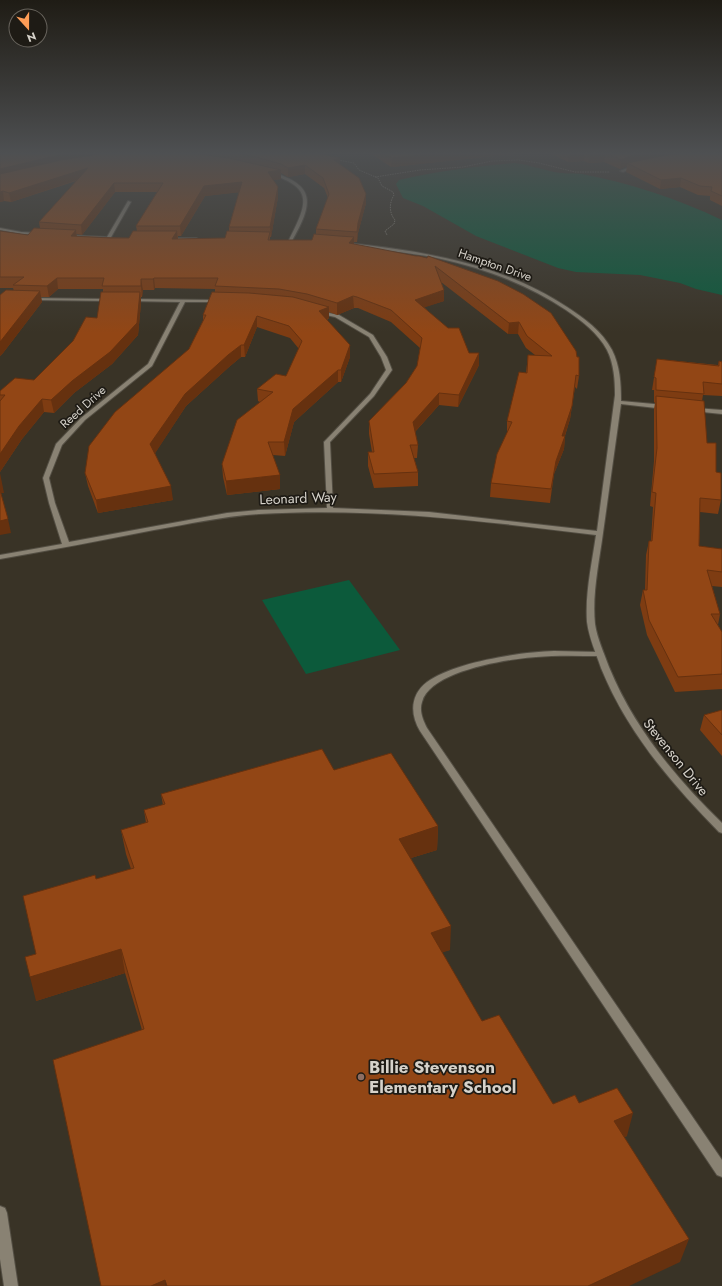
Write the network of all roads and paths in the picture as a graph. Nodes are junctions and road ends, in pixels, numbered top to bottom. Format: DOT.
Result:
graph roads {
  1 [pos="123,213"];
  2 [pos="303,213"];
  3 [pos="390,213"];
  4 [pos="0,229"];
  5 [pos="43,234"];
  6 [pos="58,235"];
  7 [pos="109,238"];
  8 [pos="117,238"];
  9 [pos="164,238"];
  10 [pos="204,239"];
  11 [pos="284,240"];
  12 [pos="292,240"];
  13 [pos="297,240"];
  14 [pos="341,243"];
  15 [pos="382,248"];
  16 [pos="24,299"];
  17 [pos="119,300"];
  18 [pos="127,300"];
  19 [pos="183,301"];
  20 [pos="226,302"];
  21 [pos="311,310"];
  22 [pos="618,402"];
  23 [pos="670,407"];
  24 [pos="685,409"];
  25 [pos="722,412"];
  26 [pos="330,509"];
  27 [pos="600,533"];
  28 [pos="66,545"];
  29 [pos="0,557"];
  30 [pos="600,654"];
  31 [pos="722,829"];
  32 [pos="722,1171"];
  33 [pos="0,1213"];
  34 [pos="11,1286"];
  1 -- 7 [label="street"];
  2 -- 12 [label="street"];
  3 -- 15 [label="path"];
  4 -- 5 [label="street"];
  6 -- 7 [label="street"];
  7 -- 8 [label="street"];
  9 -- 10 [label="street"];
  11 -- 12 [label="street"];
  12 -- 13 [label="street"];
  14 -- 15 [label="street, Hampton Drive"];
  15 -- 22 [label="street, Hampton Drive"];
  16 -- 17 [label="street"];
  18 -- 19 [label="street"];
  19 -- 20 [label="street"];
  19 -- 28 [label="street, Reed Drive"];
  21 -- 26 [label="street"];
  22 -- 23 [label="street"];
  22 -- 27 [label="street, Hampton Drive"];
  24 -- 25 [label="street"];
  26 -- 27 [label="street, Leonard Way"];
  26 -- 28 [label="street, Leonard Way"];
  27 -- 30 [label="street, Stevenson Drive"];
  28 -- 29 [label="street, Leonard Way"];
  30 -- 31 [label="street, Stevenson Drive"];
  30 -- 32 [label="street"];
  33 -- 34 [label="street"];
}
